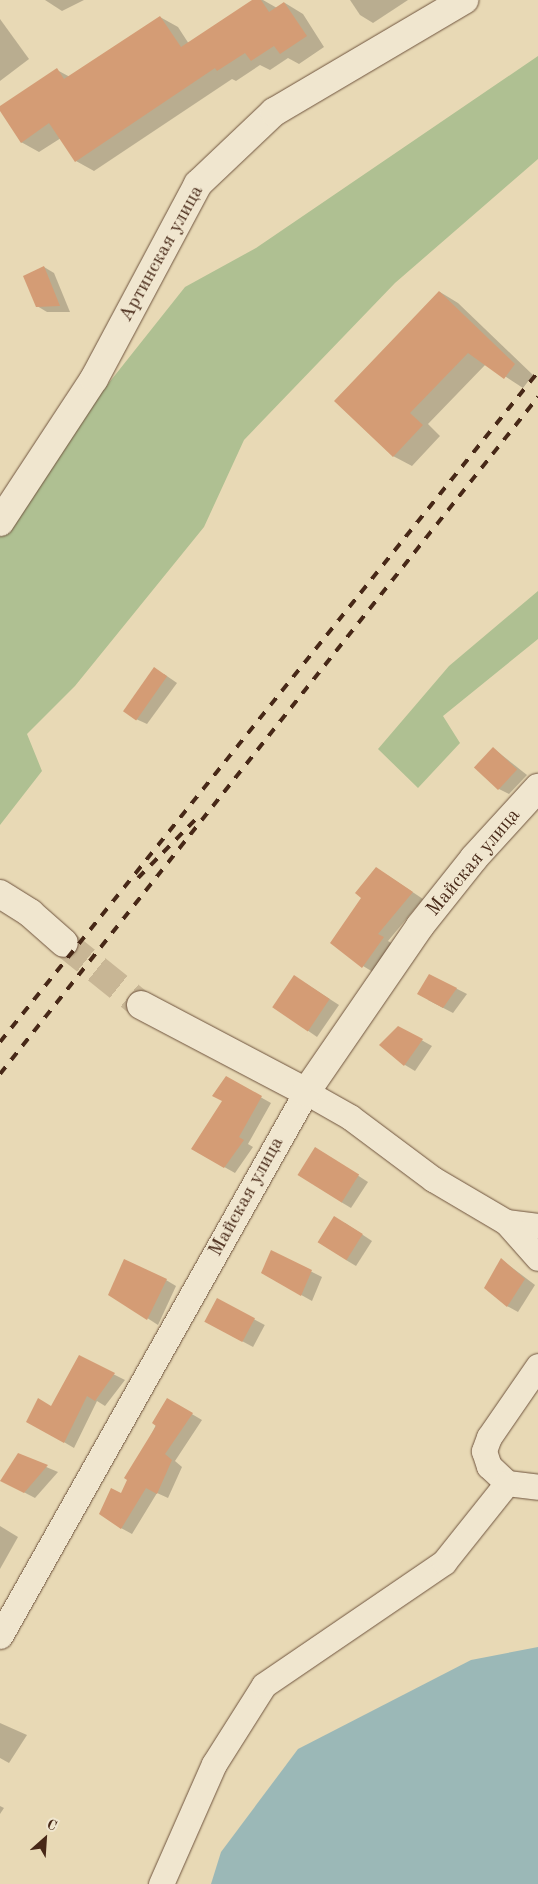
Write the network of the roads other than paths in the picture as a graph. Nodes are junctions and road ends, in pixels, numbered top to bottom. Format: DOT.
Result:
graph roads {
  1 [pos="464,0"];
  2 [pos="0,522"];
  3 [pos="538,788"];
  4 [pos="0,894"];
  5 [pos="64,943"];
  6 [pos="141,1005"];
  7 [pos="306,1092"];
  8 [pos="506,1222"];
  9 [pos="538,1226"];
  10 [pos="538,1258"];
  11 [pos="538,1366"];
  12 [pos="507,1483"];
  13 [pos="538,1487"];
  14 [pos="0,1636"];
  15 [pos="160,1884"];
  1 -- 2 [label="street, Артинская улица"];
  3 -- 7 [label="street, Майская улица"];
  4 -- 5 [label="street"];
  6 -- 7 [label="street"];
  7 -- 8 [label="street"];
  7 -- 14 [label="street, Майская улица"];
  8 -- 9 [label="street"];
  8 -- 10 [label="street"];
  11 -- 12 [label="street"];
  12 -- 13 [label="street"];
  12 -- 15 [label="street"];
}
